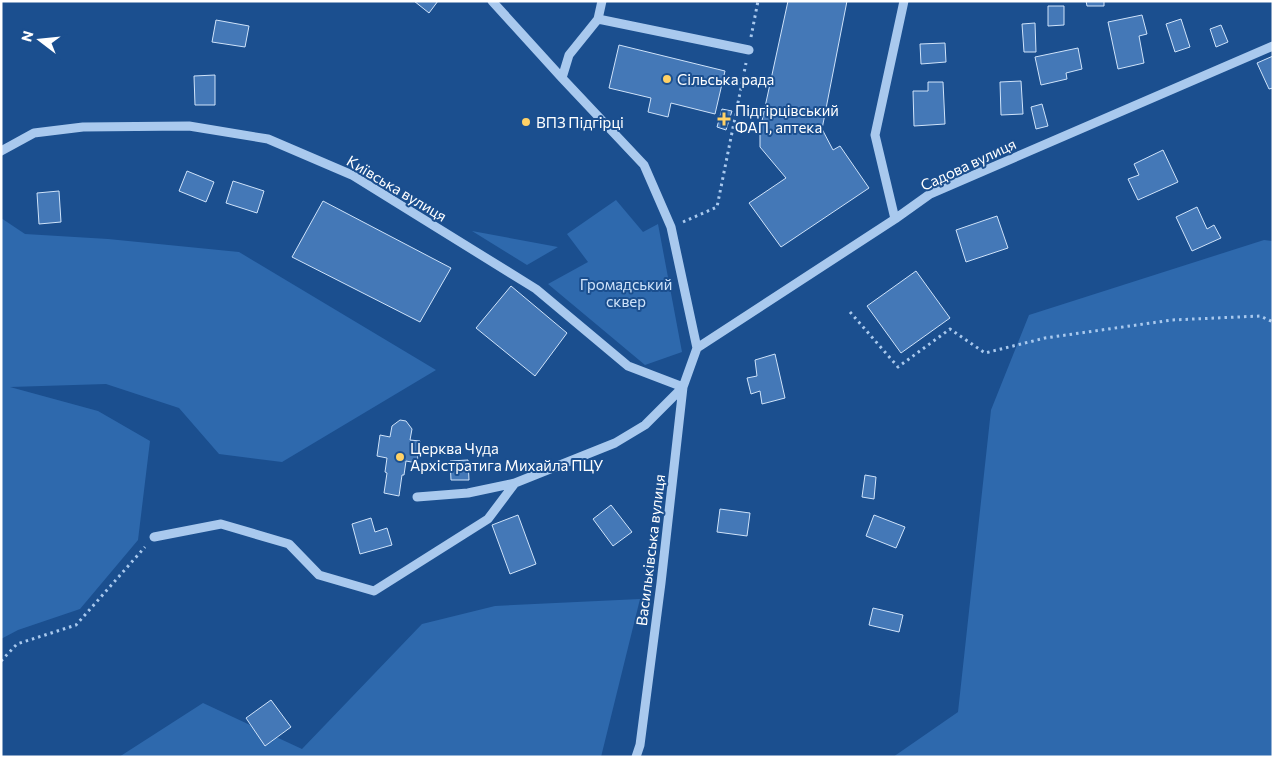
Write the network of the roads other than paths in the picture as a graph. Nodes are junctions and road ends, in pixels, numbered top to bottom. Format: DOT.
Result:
graph roads {
  1 [pos="492,1"];
  2 [pos="602,1"];
  3 [pos="904,1"];
  4 [pos="598,19"];
  5 [pos="1273,46"];
  6 [pos="749,50"];
  7 [pos="562,78"];
  8 [pos="1,152"];
  9 [pos="895,219"];
  10 [pos="697,348"];
  11 [pos="683,387"];
  12 [pos="515,483"];
  13 [pos="416,497"];
  14 [pos="154,537"];
  15 [pos="636,757"];
  1 -- 7 [label="street"];
  2 -- 4 [label="street"];
  3 -- 9 [label="street"];
  4 -- 6 [label="street"];
  4 -- 7 [label="street"];
  5 -- 9 [label="street, Садова вулиця"];
  7 -- 10 [label="street"];
  8 -- 11 [label="street, Київська вулиця"];
  9 -- 10 [label="street, Садова вулиця"];
  10 -- 11 [label="street, Васильківська вулиця"];
  11 -- 12 [label="street"];
  11 -- 15 [label="street, Васильківська вулиця"];
  12 -- 13 [label="street"];
  12 -- 14 [label="street"];
}
